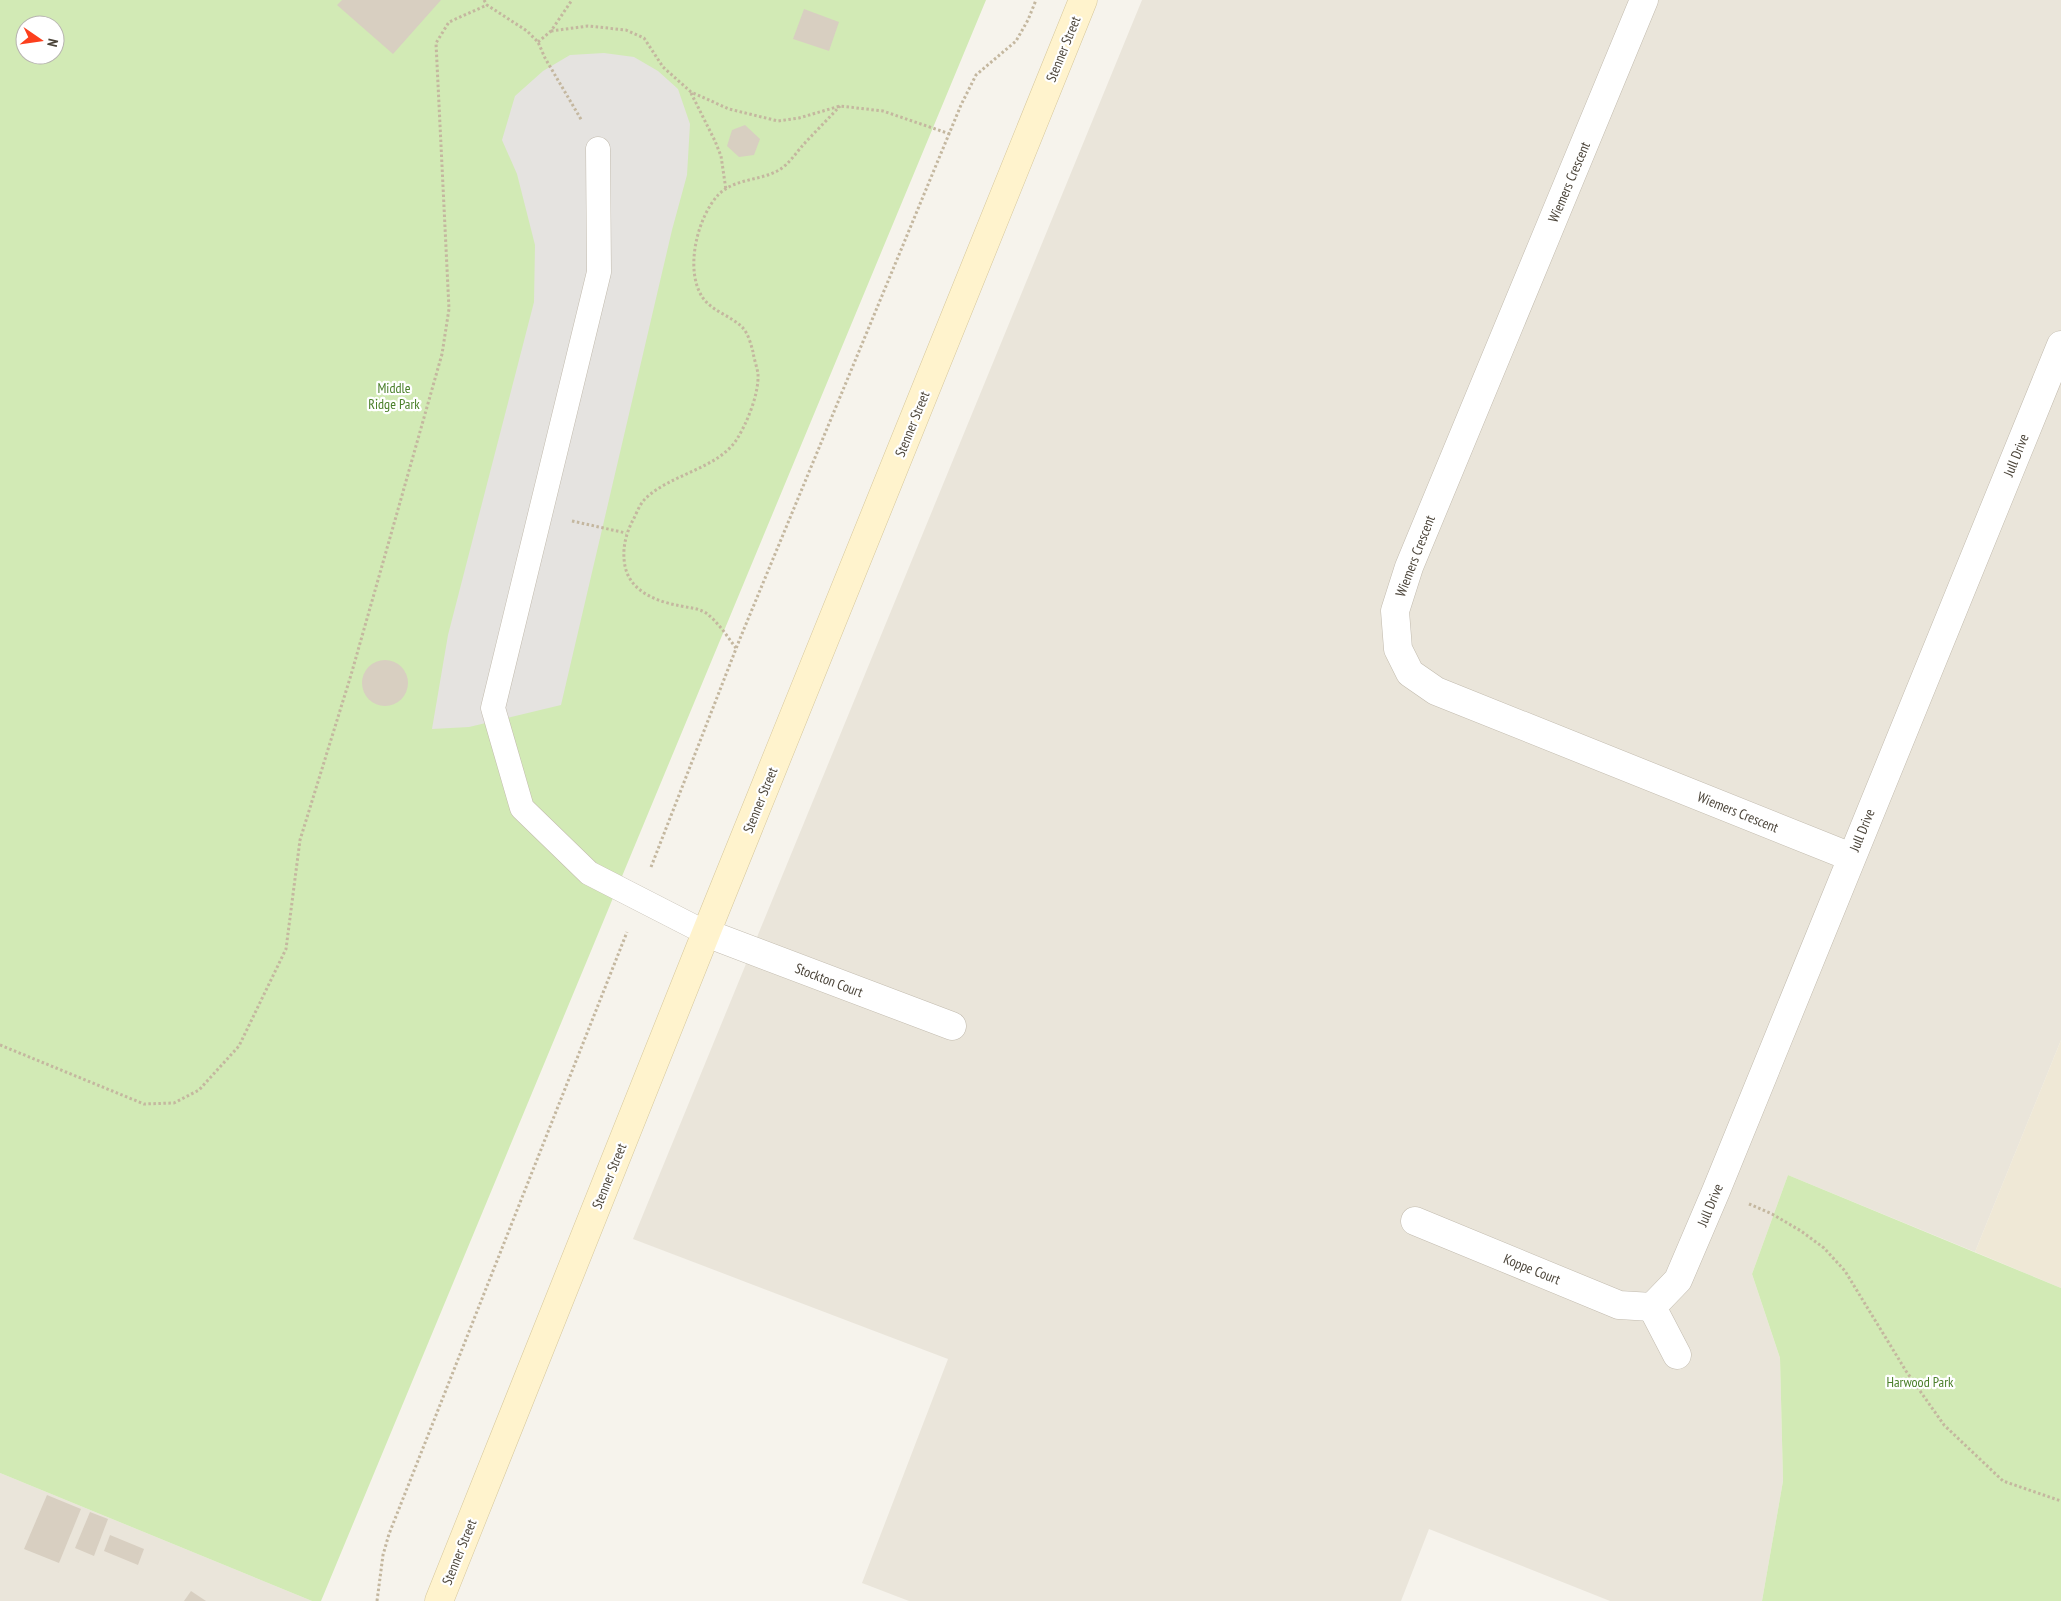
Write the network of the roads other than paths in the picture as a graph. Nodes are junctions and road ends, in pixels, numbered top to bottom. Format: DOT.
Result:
graph roads {
  1 [pos="1083,0"];
  2 [pos="1644,0"];
  3 [pos="598,148"];
  4 [pos="2061,345"];
  5 [pos="1850,857"];
  6 [pos="706,933"];
  7 [pos="952,1026"];
  8 [pos="1415,1221"];
  9 [pos="1652,1307"];
  10 [pos="1678,1355"];
  11 [pos="440,1601"];
  1 -- 6 [label="main road, Stenner Street"];
  2 -- 5 [label="street, Wiemers Crescent"];
  3 -- 6 [label="lane"];
  4 -- 5 [label="street, Jull Drive"];
  5 -- 9 [label="street, Jull Drive"];
  6 -- 7 [label="street, Stockton Court"];
  6 -- 11 [label="main road, Stenner Street"];
  8 -- 9 [label="street, Koppe Court"];
  9 -- 10 [label="street"];
}
